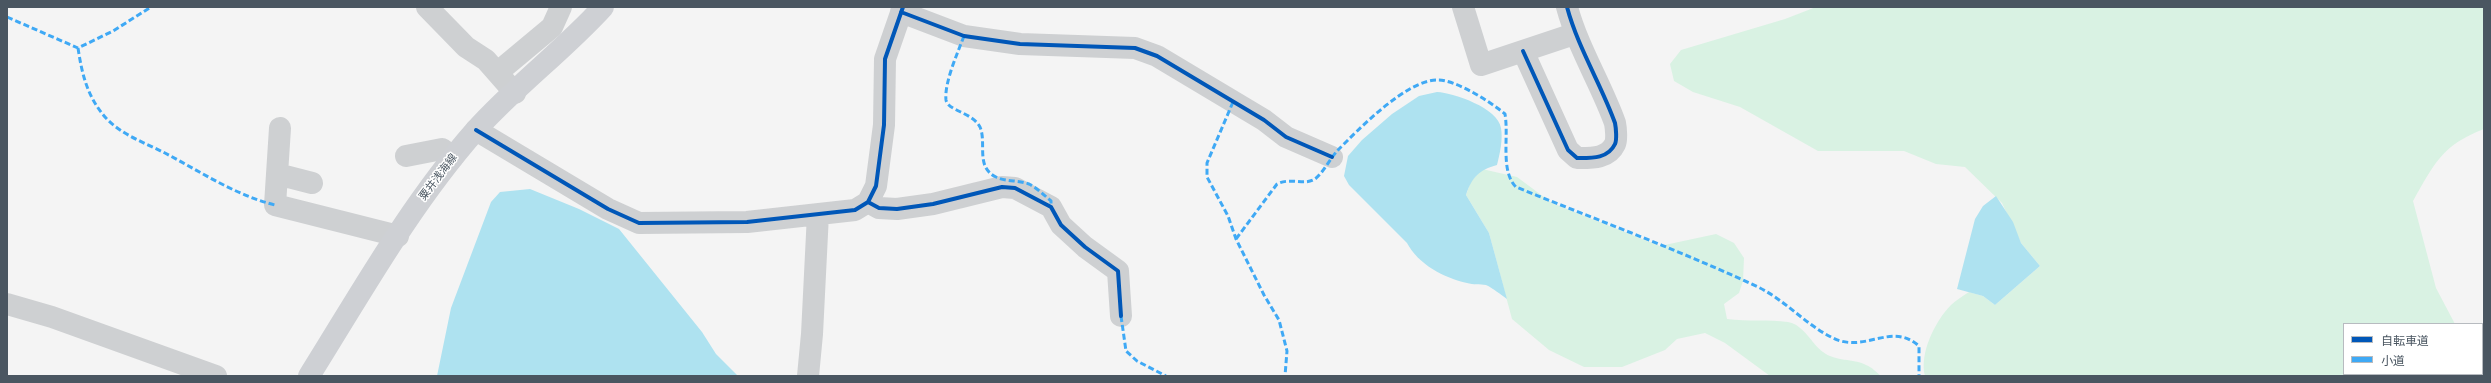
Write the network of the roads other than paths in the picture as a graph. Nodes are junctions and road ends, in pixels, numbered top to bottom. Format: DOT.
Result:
graph roads {
  1 [pos="427,7"];
  2 [pos="561,7"];
  3 [pos="603,7"];
  4 [pos="1463,7"];
  5 [pos="1567,7"];
  6 [pos="902,10"];
  7 [pos="1574,34"];
  8 [pos="1523,51"];
  9 [pos="498,72"];
  10 [pos="515,93"];
  11 [pos="280,128"];
  12 [pos="476,130"];
  13 [pos="406,156"];
  14 [pos="453,157"];
  15 [pos="1332,157"];
  16 [pos="277,174"];
  17 [pos="312,183"];
  18 [pos="868,202"];
  19 [pos="818,214"];
  20 [pos="398,236"];
  21 [pos="7,304"];
  22 [pos="1121,316"];
  23 [pos="216,376"];
  24 [pos="309,376"];
  25 [pos="808,376"];
  1 -- 9 [label="street"];
  2 -- 9 [label="street"];
  3 -- 10 [label="main road, 粟井浅海線"];
  4 -- 8 [label="street"];
  5 -- 7 [label="street"];
  6 -- 15 [label="street"];
  6 -- 18 [label="street"];
  7 -- 8 [label="street"];
  7 -- 8 [label="street"];
  9 -- 10 [label="street"];
  10 -- 12 [label="main road, 粟井浅海線"];
  11 -- 16 [label="street"];
  12 -- 14 [label="main road, 粟井浅海線"];
  12 -- 19 [label="street"];
  13 -- 14 [label="street"];
  14 -- 20 [label="main road, 粟井浅海線"];
  16 -- 17 [label="street"];
  16 -- 20 [label="street"];
  18 -- 19 [label="street"];
  18 -- 22 [label="street"];
  19 -- 25 [label="street"];
  20 -- 24 [label="main road, 粟井浅海線"];
  21 -- 23 [label="street"];
}
